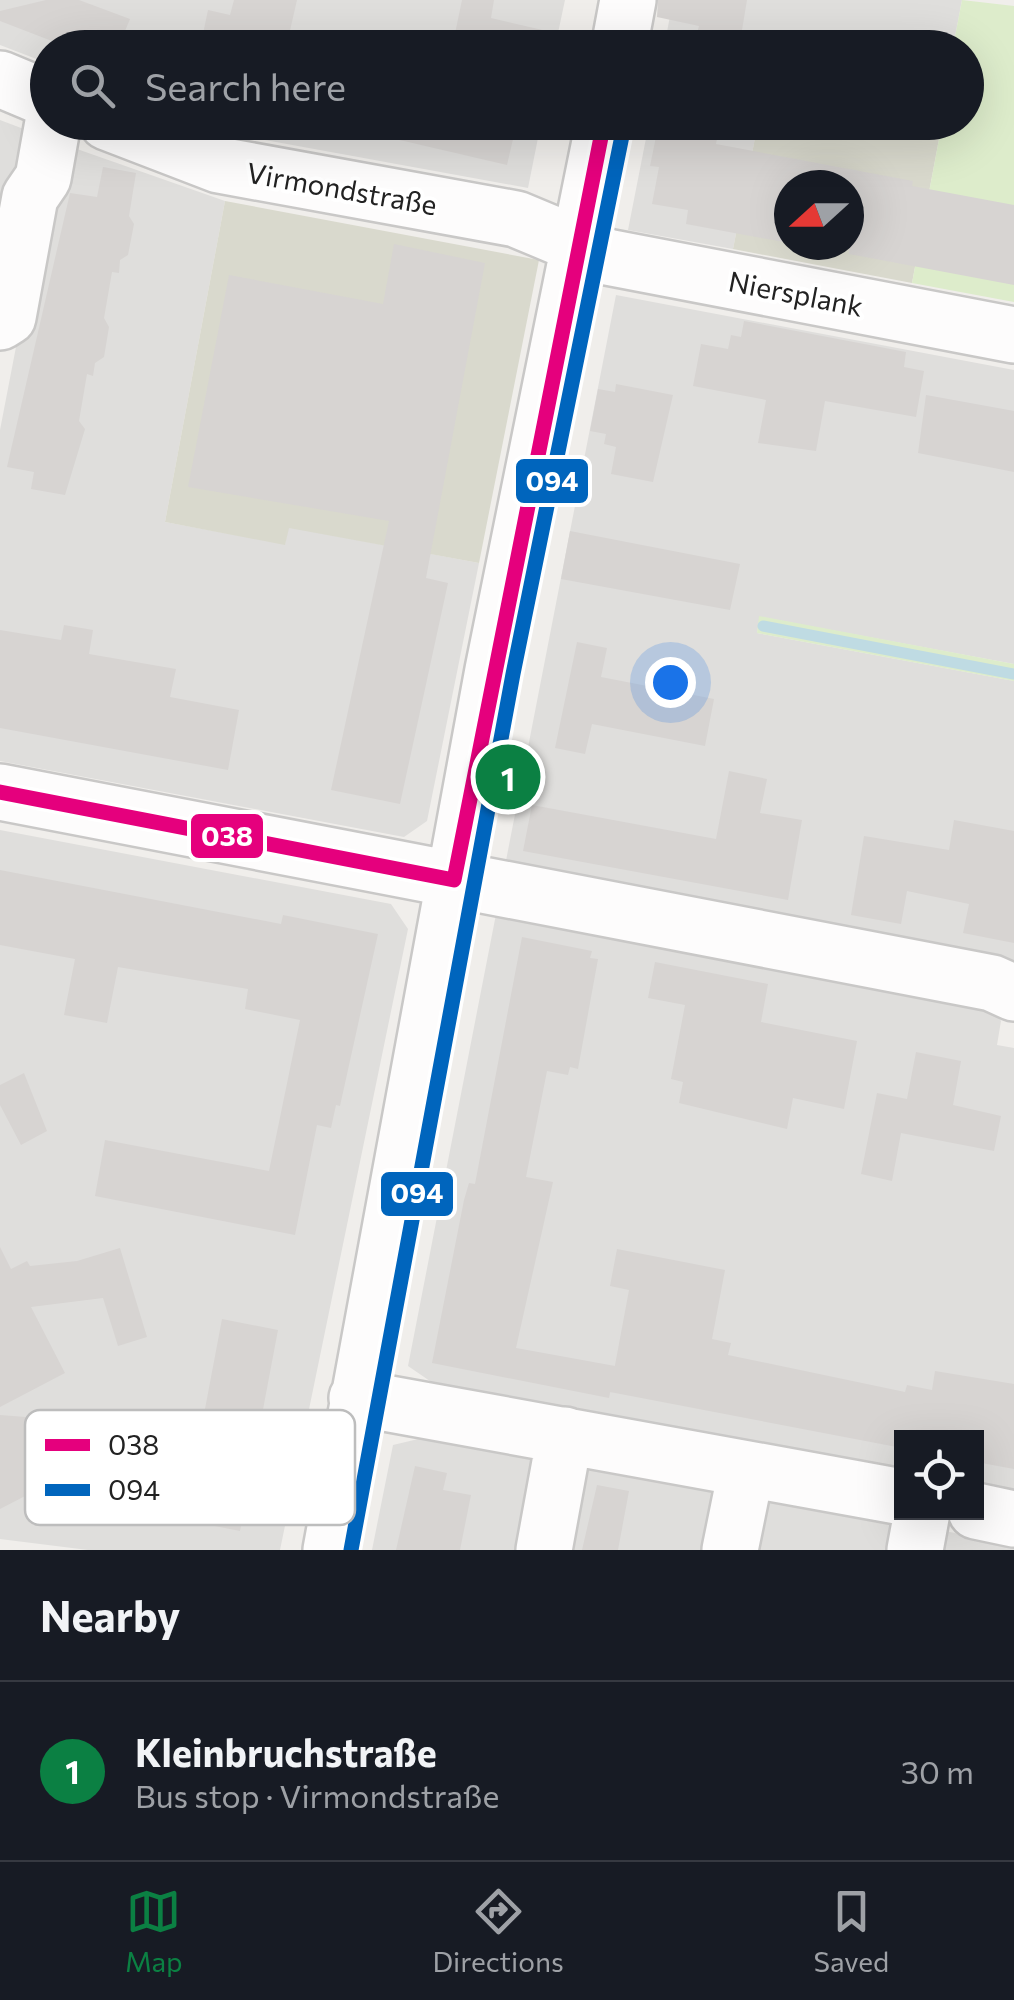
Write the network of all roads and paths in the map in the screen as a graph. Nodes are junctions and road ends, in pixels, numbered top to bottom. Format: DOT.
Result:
graph roads {
  1 [pos="628,0"];
  2 [pos="622,30"];
  3 [pos="0,79"];
  4 [pos="30,92"];
  5 [pos="50,140"];
  6 [pos="153,140"];
  7 [pos="600,140"];
  8 [pos="579,246"];
  9 [pos="0,322"];
  10 [pos="1014,335"];
  11 [pos="0,792"];
  12 [pos="454,880"];
  13 [pos="1014,993"];
  14 [pos="356,1398"];
  15 [pos="354,1410"];
  16 [pos="566,1435"];
  17 [pos="746,1470"];
  18 [pos="894,1496"];
  19 [pos="984,1513"];
  20 [pos="1014,1519"];
  21 [pos="920,1520"];
  22 [pos="335,1525"];
  23 [pos="331,1550"];
  24 [pos="544,1550"];
  25 [pos="730,1550"];
  26 [pos="914,1550"];
  1 -- 2 [label="street"];
  3 -- 4 [label="street"];
  5 -- 9 [label="street"];
  6 -- 8 [label="street, Virmondstraße"];
  7 -- 8 [label="street"];
  8 -- 10 [label="street, Niersplank"];
  8 -- 12 [label="street"];
  11 -- 12 [label="street"];
  12 -- 13 [label="street"];
  12 -- 14 [label="street"];
  14 -- 15 [label="street"];
  14 -- 16 [label="street"];
  16 -- 17 [label="street"];
  16 -- 24 [label="street"];
  17 -- 18 [label="street"];
  17 -- 25 [label="street"];
  19 -- 20 [label="street"];
  21 -- 26 [label="street"];
  22 -- 23 [label="street"];
}
